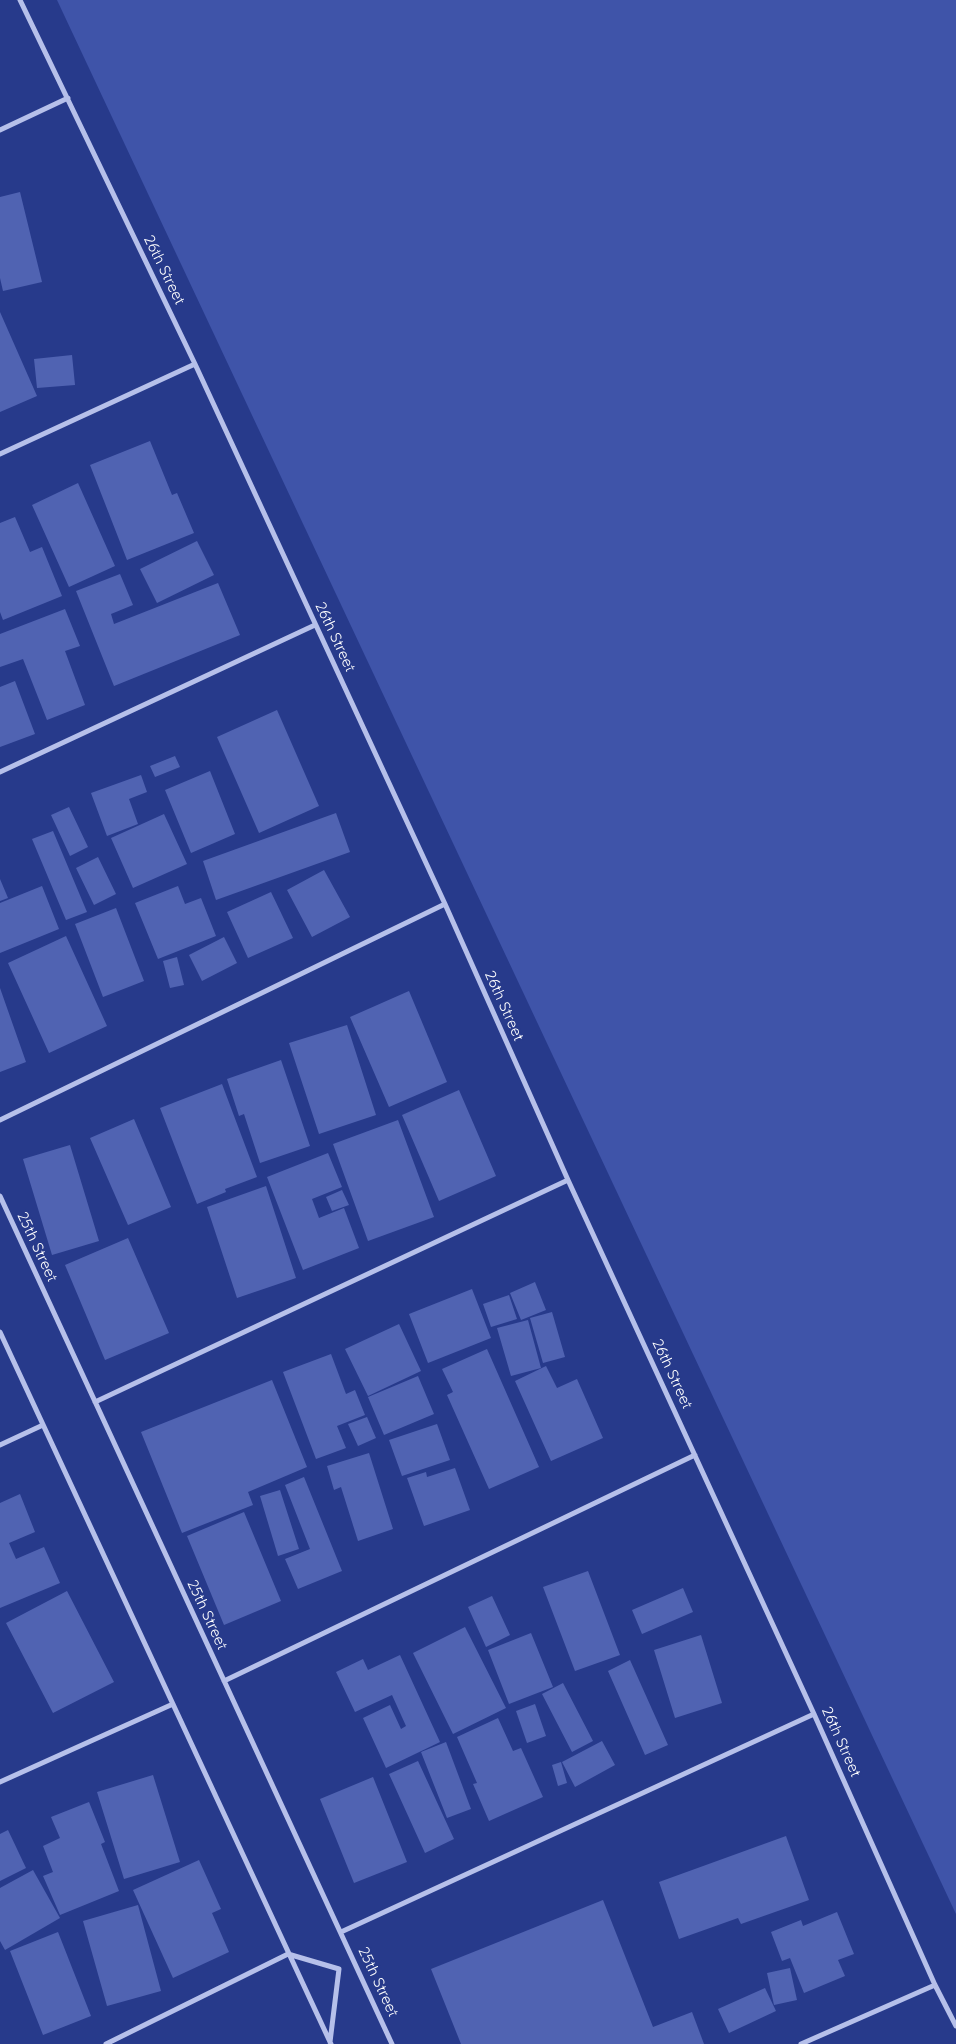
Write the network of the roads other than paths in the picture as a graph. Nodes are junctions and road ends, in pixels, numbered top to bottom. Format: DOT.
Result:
graph roads {
  1 [pos="20,0"];
  2 [pos="68,98"];
  3 [pos="0,130"];
  4 [pos="195,364"];
  5 [pos="0,454"];
  6 [pos="315,625"];
  7 [pos="0,772"];
  8 [pos="445,904"];
  9 [pos="0,1120"];
  10 [pos="568,1180"];
  11 [pos="0,1196"];
  12 [pos="0,1332"];
  13 [pos="95,1402"];
  14 [pos="43,1425"];
  15 [pos="0,1445"];
  16 [pos="696,1455"];
  17 [pos="224,1681"];
  18 [pos="173,1704"];
  19 [pos="814,1714"];
  20 [pos="0,1782"];
  21 [pos="341,1932"];
  22 [pos="288,1954"];
  23 [pos="936,1985"];
  24 [pos="956,2026"];
  25 [pos="331,2043"];
  26 [pos="106,2044"];
  27 [pos="392,2044"];
  28 [pos="801,2044"];
  1 -- 2 [label="street, 26th Street"];
  2 -- 3 [label="street"];
  2 -- 4 [label="street, 26th Street"];
  4 -- 5 [label="street"];
  4 -- 6 [label="street, 26th Street"];
  6 -- 7 [label="street"];
  6 -- 8 [label="street, 26th Street"];
  8 -- 9 [label="street"];
  8 -- 10 [label="street, 26th Street"];
  10 -- 13 [label="street"];
  10 -- 16 [label="street, 26th Street"];
  11 -- 13 [label="street, 25th Street"];
  12 -- 14 [label="street"];
  13 -- 17 [label="street, 25th Street"];
  14 -- 15 [label="street"];
  14 -- 18 [label="street"];
  16 -- 17 [label="street"];
  16 -- 19 [label="street, 26th Street"];
  17 -- 21 [label="street, 25th Street"];
  18 -- 20 [label="street"];
  18 -- 22 [label="street"];
  19 -- 21 [label="street"];
  19 -- 23 [label="street, 26th Street"];
  21 -- 27 [label="street, 25th Street"];
  22 -- 25 [label="street"];
  22 -- 25 [label="street"];
  22 -- 26 [label="street"];
  23 -- 24 [label="street, 26th Street"];
  23 -- 28 [label="street"];
}
